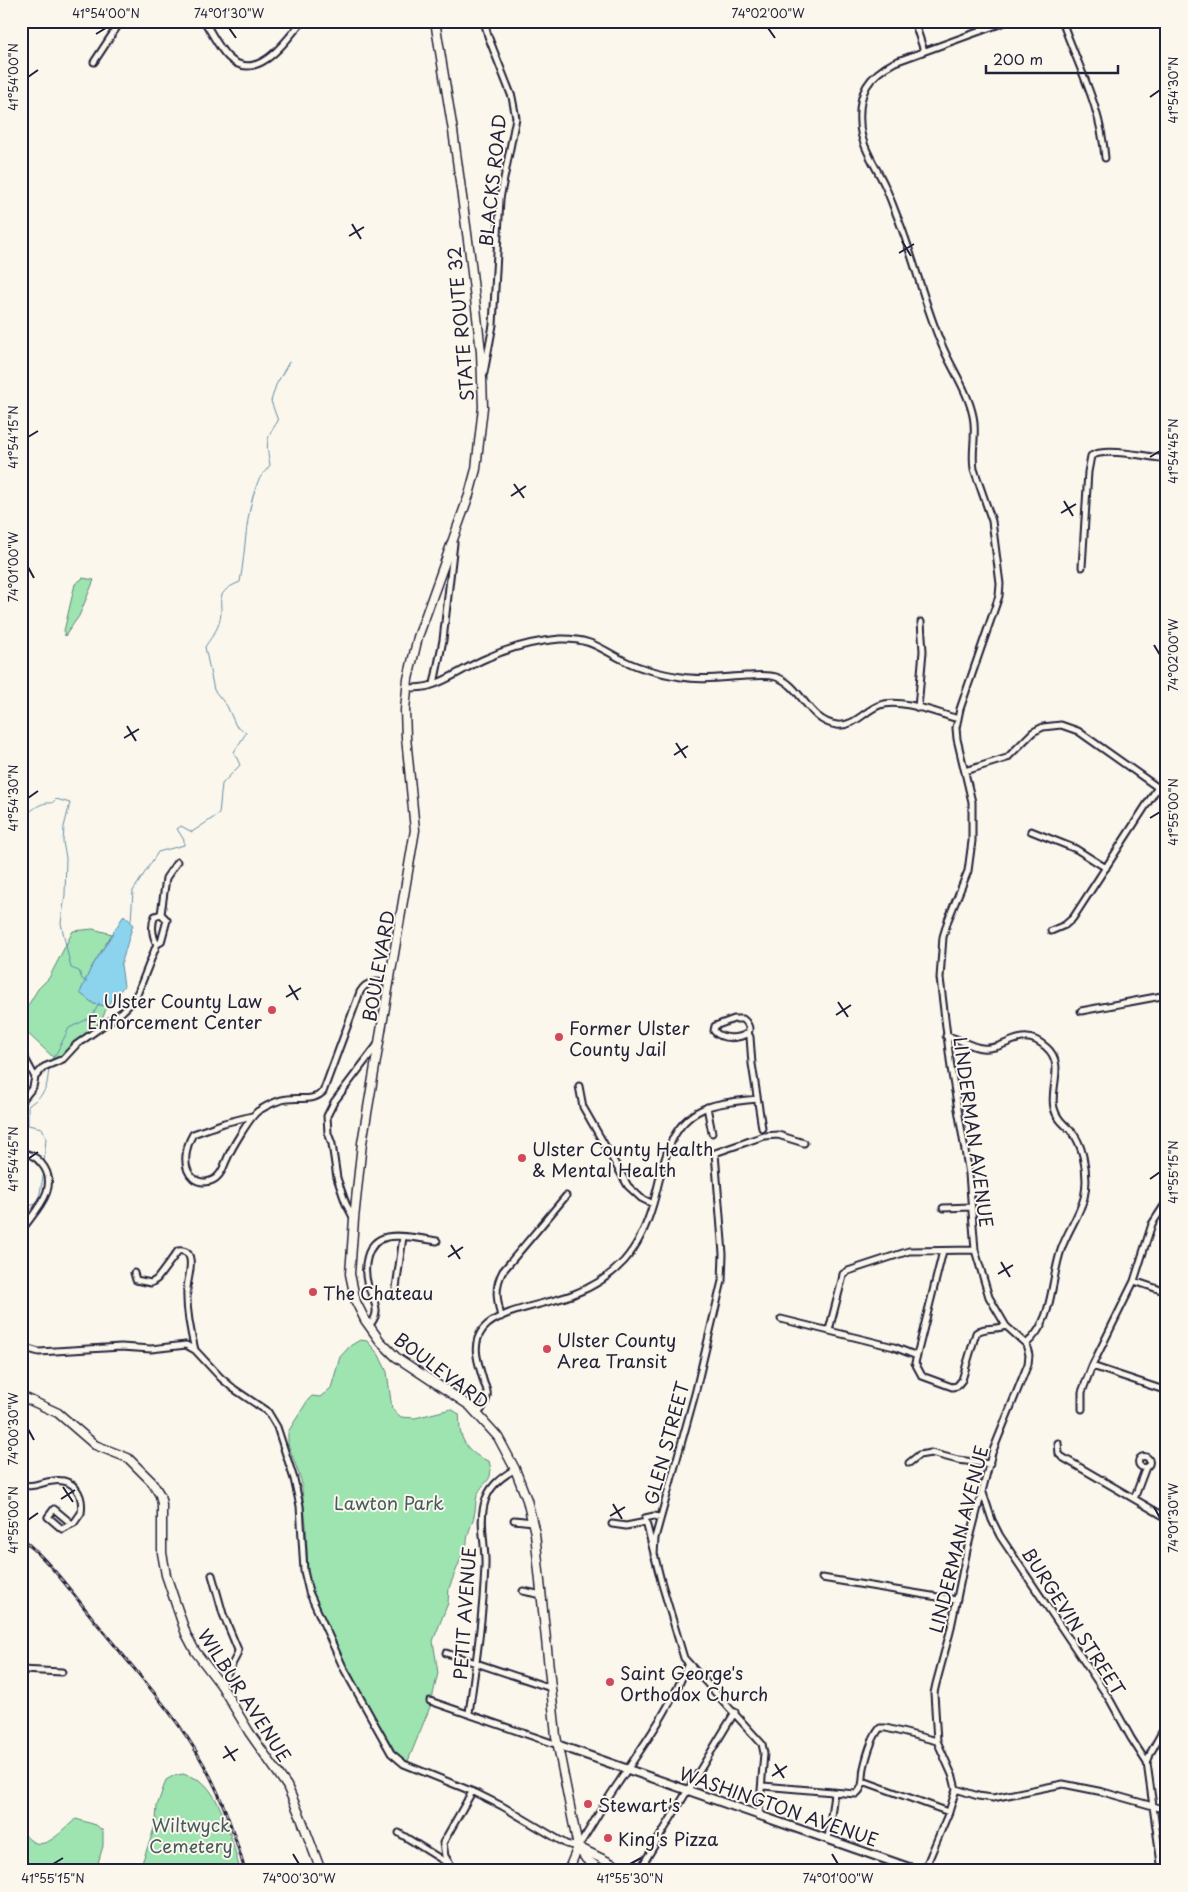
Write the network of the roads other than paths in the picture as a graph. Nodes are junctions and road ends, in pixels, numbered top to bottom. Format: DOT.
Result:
graph roads {
  1 [pos="121,21"];
  2 [pos="204,21"];
  3 [pos="302,21"];
  4 [pos="435,21"];
  5 [pos="484,21"];
  6 [pos="914,21"];
  7 [pos="982,21"];
  8 [pos="1008,21"];
  9 [pos="1062,21"];
  10 [pos="981,31"];
  11 [pos="924,51"];
  12 [pos="94,62"];
  13 [pos="1105,158"];
  14 [pos="483,377"];
  15 [pos="1167,459"];
  16 [pos="455,538"];
  17 [pos="1082,567"];
  18 [pos="921,622"];
  19 [pos="434,684"];
  20 [pos="407,688"];
  21 [pos="918,708"];
  22 [pos="957,722"];
  23 [pos="409,764"];
  24 [pos="964,771"];
  25 [pos="1158,787"];
  26 [pos="1167,794"];
  27 [pos="1031,831"];
  28 [pos="177,862"];
  29 [pos="1106,868"];
  30 [pos="161,914"];
  31 [pos="1051,932"];
  32 [pos="157,944"];
  33 [pos="390,984"];
  34 [pos="1167,995"];
  35 [pos="1081,1011"];
  36 [pos="748,1032"];
  37 [pos="946,1036"];
  38 [pos="380,1042"];
  39 [pos="21,1051"];
  40 [pos="35,1077"];
  41 [pos="579,1086"];
  42 [pos="756,1099"];
  43 [pos="21,1102"];
  44 [pos="707,1108"];
  45 [pos="252,1116"];
  46 [pos="762,1128"];
  47 [pos="712,1133"];
  48 [pos="804,1143"];
  49 [pos="21,1153"];
  50 [pos="566,1196"];
  51 [pos="1167,1201"];
  52 [pos="653,1204"];
  53 [pos="972,1207"];
  54 [pos="943,1208"];
  55 [pos="354,1218"];
  56 [pos="21,1231"];
  57 [pos="403,1237"];
  58 [pos="437,1241"];
  59 [pos="975,1250"];
  60 [pos="943,1251"];
  61 [pos="134,1273"];
  62 [pos="1134,1281"];
  63 [pos="396,1288"];
  64 [pos="1167,1292"];
  65 [pos="501,1316"];
  66 [pos="780,1319"];
  67 [pos="369,1326"];
  68 [pos="1006,1326"];
  69 [pos="829,1330"];
  70 [pos="1026,1344"];
  71 [pos="21,1345"];
  72 [pos="195,1350"];
  73 [pos="917,1356"];
  74 [pos="1092,1366"];
  75 [pos="1167,1391"];
  76 [pos="21,1396"];
  77 [pos="1082,1409"];
  78 [pos="478,1414"];
  79 [pos="1058,1443"];
  80 [pos="909,1463"];
  81 [pos="990,1464"];
  82 [pos="1146,1467"];
  83 [pos="515,1469"];
  84 [pos="21,1485"];
  85 [pos="983,1492"];
  86 [pos="1134,1499"];
  87 [pos="660,1517"];
  88 [pos="1167,1518"];
  89 [pos="514,1520"];
  90 [pos="646,1520"];
  91 [pos="533,1522"];
  92 [pos="72,1524"];
  93 [pos="612,1524"];
  94 [pos="654,1555"];
  95 [pos="212,1575"];
  96 [pos="822,1578"];
  97 [pos="523,1591"];
  98 [pos="542,1595"];
  99 [pos="956,1600"];
  100 [pos="446,1653"];
  101 [pos="477,1663"];
  102 [pos="688,1663"];
  103 [pos="21,1670"];
  104 [pos="62,1672"];
  105 [pos="221,1685"];
  106 [pos="551,1688"];
  107 [pos="430,1701"];
  108 [pos="735,1712"];
  109 [pos="469,1713"];
  110 [pos="1166,1724"];
  111 [pos="937,1741"];
  112 [pos="558,1745"];
  113 [pos="1147,1763"];
  114 [pos="628,1770"];
  115 [pos="863,1781"];
  116 [pos="763,1786"];
  117 [pos="956,1789"];
  118 [pos="688,1790"];
  119 [pos="472,1792"];
  120 [pos="834,1793"];
  121 [pos="1152,1804"];
  122 [pos="1167,1810"];
  123 [pos="949,1812"];
  124 [pos="759,1815"];
  125 [pos="399,1833"];
  126 [pos="828,1839"];
  127 [pos="578,1848"];
  128 [pos="450,1864"];
  129 [pos="320,1871"];
  130 [pos="460,1871"];
  131 [pos="568,1871"];
  132 [pos="603,1871"];
  133 [pos="627,1871"];
  134 [pos="639,1871"];
  135 [pos="919,1871"];
  136 [pos="924,1871"];
  137 [pos="1162,1871"];
  1 -- 12 [label="street"];
  2 -- 3 [label="street"];
  4 -- 14 [label="main road, STATE ROUTE 32"];
  5 -- 14 [label="street, BLACKS ROAD"];
  6 -- 11 [label="street"];
  7 -- 10 [label="street"];
  8 -- 10 [label="street, LINDERMAN AVENUE"];
  9 -- 13 [label="street"];
  10 -- 11 [label="street, LINDERMAN AVENUE"];
  11 -- 22 [label="street, LINDERMAN AVENUE"];
  14 -- 16 [label="main road, STATE ROUTE 32"];
  15 -- 17 [label="street"];
  16 -- 19 [label="street"];
  16 -- 20 [label="main road, STATE ROUTE 32"];
  18 -- 21 [label="street"];
  19 -- 20 [label="street"];
  19 -- 21 [label="street"];
  20 -- 23 [label="main road, STATE ROUTE 32"];
  21 -- 22 [label="street"];
  22 -- 24 [label="street, LINDERMAN AVENUE"];
  23 -- 33 [label="main road, BOULEVARD"];
  24 -- 25 [label="street"];
  24 -- 37 [label="street, LINDERMAN AVENUE"];
  25 -- 26 [label="street"];
  25 -- 29 [label="street"];
  27 -- 29 [label="street"];
  28 -- 30 [label="street"];
  29 -- 31 [label="street"];
  30 -- 32 [label="street"];
  30 -- 32 [label="street"];
  32 -- 40 [label="street"];
  33 -- 38 [label="main road, BOULEVARD"];
  33 -- 45 [label="street"];
  34 -- 35 [label="street"];
  36 -- 36 [label="street"];
  36 -- 42 [label="street"];
  37 -- 53 [label="street, LINDERMAN AVENUE"];
  37 -- 70 [label="street"];
  38 -- 55 [label="main road, BOULEVARD"];
  38 -- 55 [label="street"];
  39 -- 40 [label="street"];
  40 -- 43 [label="street"];
  41 -- 52 [label="street"];
  42 -- 44 [label="street"];
  42 -- 46 [label="street"];
  44 -- 47 [label="street"];
  44 -- 52 [label="street"];
  45 -- 45 [label="street"];
  48 -- 87 [label="street, GLEN STREET"];
  49 -- 56 [label="street"];
  50 -- 65 [label="street"];
  51 -- 62 [label="street"];
  52 -- 65 [label="street"];
  53 -- 54 [label="street"];
  53 -- 59 [label="street, LINDERMAN AVENUE"];
  55 -- 67 [label="main road, BOULEVARD"];
  57 -- 58 [label="street"];
  57 -- 63 [label="street"];
  57 -- 67 [label="street"];
  59 -- 60 [label="street"];
  59 -- 68 [label="street, LINDERMAN AVENUE"];
  60 -- 69 [label="street"];
  60 -- 73 [label="street"];
  61 -- 72 [label="street"];
  62 -- 64 [label="street"];
  62 -- 74 [label="street"];
  65 -- 78 [label="street"];
  66 -- 69 [label="street"];
  67 -- 78 [label="main road, BOULEVARD"];
  68 -- 70 [label="street, LINDERMAN AVENUE"];
  68 -- 73 [label="street"];
  69 -- 73 [label="street"];
  70 -- 81 [label="street, LINDERMAN AVENUE"];
  71 -- 72 [label="street"];
  72 -- 119 [label="street"];
  74 -- 75 [label="street"];
  74 -- 77 [label="street"];
  76 -- 105 [label="main road, WILBUR AVENUE"];
  78 -- 83 [label="main road, BOULEVARD"];
  79 -- 86 [label="street"];
  80 -- 81 [label="street"];
  81 -- 85 [label="street, LINDERMAN AVENUE"];
  82 -- 86 [label="street"];
  83 -- 91 [label="main road, BOULEVARD"];
  83 -- 101 [label="street, PETIT AVENUE"];
  84 -- 92 [label="street"];
  85 -- 99 [label="street, LINDERMAN AVENUE"];
  85 -- 113 [label="street, BURGEVIN STREET"];
  86 -- 88 [label="street"];
  87 -- 90 [label="street"];
  87 -- 94 [label="street, GLEN STREET"];
  89 -- 91 [label="street"];
  90 -- 93 [label="street"];
  90 -- 94 [label="street"];
  91 -- 98 [label="main road, BOULEVARD"];
  94 -- 102 [label="street"];
  95 -- 105 [label="street"];
  96 -- 99 [label="street"];
  97 -- 98 [label="street"];
  98 -- 106 [label="main road, BOULEVARD"];
  99 -- 111 [label="street, LINDERMAN AVENUE"];
  100 -- 101 [label="street"];
  101 -- 106 [label="street"];
  101 -- 109 [label="street, PETIT AVENUE"];
  102 -- 108 [label="street"];
  102 -- 114 [label="street"];
  103 -- 104 [label="street"];
  105 -- 129 [label="main road, WILBUR AVENUE"];
  106 -- 112 [label="main road, BOULEVARD"];
  107 -- 109 [label="street"];
  108 -- 116 [label="street"];
  108 -- 118 [label="street"];
  109 -- 112 [label="street"];
  110 -- 113 [label="street"];
  111 -- 115 [label="street"];
  111 -- 117 [label="street, LINDERMAN AVENUE"];
  112 -- 114 [label="main road, WASHINGTON AVENUE"];
  112 -- 127 [label="main road, BOULEVARD"];
  113 -- 121 [label="street"];
  114 -- 118 [label="main road, WASHINGTON AVENUE"];
  114 -- 127 [label="street"];
  115 -- 120 [label="street"];
  115 -- 123 [label="street"];
  116 -- 120 [label="street"];
  116 -- 124 [label="street"];
  117 -- 121 [label="street"];
  117 -- 123 [label="street"];
  118 -- 124 [label="main road, WASHINGTON AVENUE"];
  118 -- 134 [label="street"];
  119 -- 127 [label="street"];
  119 -- 128 [label="street"];
  120 -- 126 [label="street"];
  121 -- 122 [label="street"];
  121 -- 137 [label="street"];
  123 -- 136 [label="street"];
  124 -- 126 [label="main road, WASHINGTON AVENUE"];
  125 -- 128 [label="street"];
  126 -- 135 [label="main road, WASHINGTON AVENUE"];
  127 -- 131 [label="main road"];
  127 -- 132 [label="main road"];
  127 -- 133 [label="main road"];
  128 -- 130 [label="street"];
}
